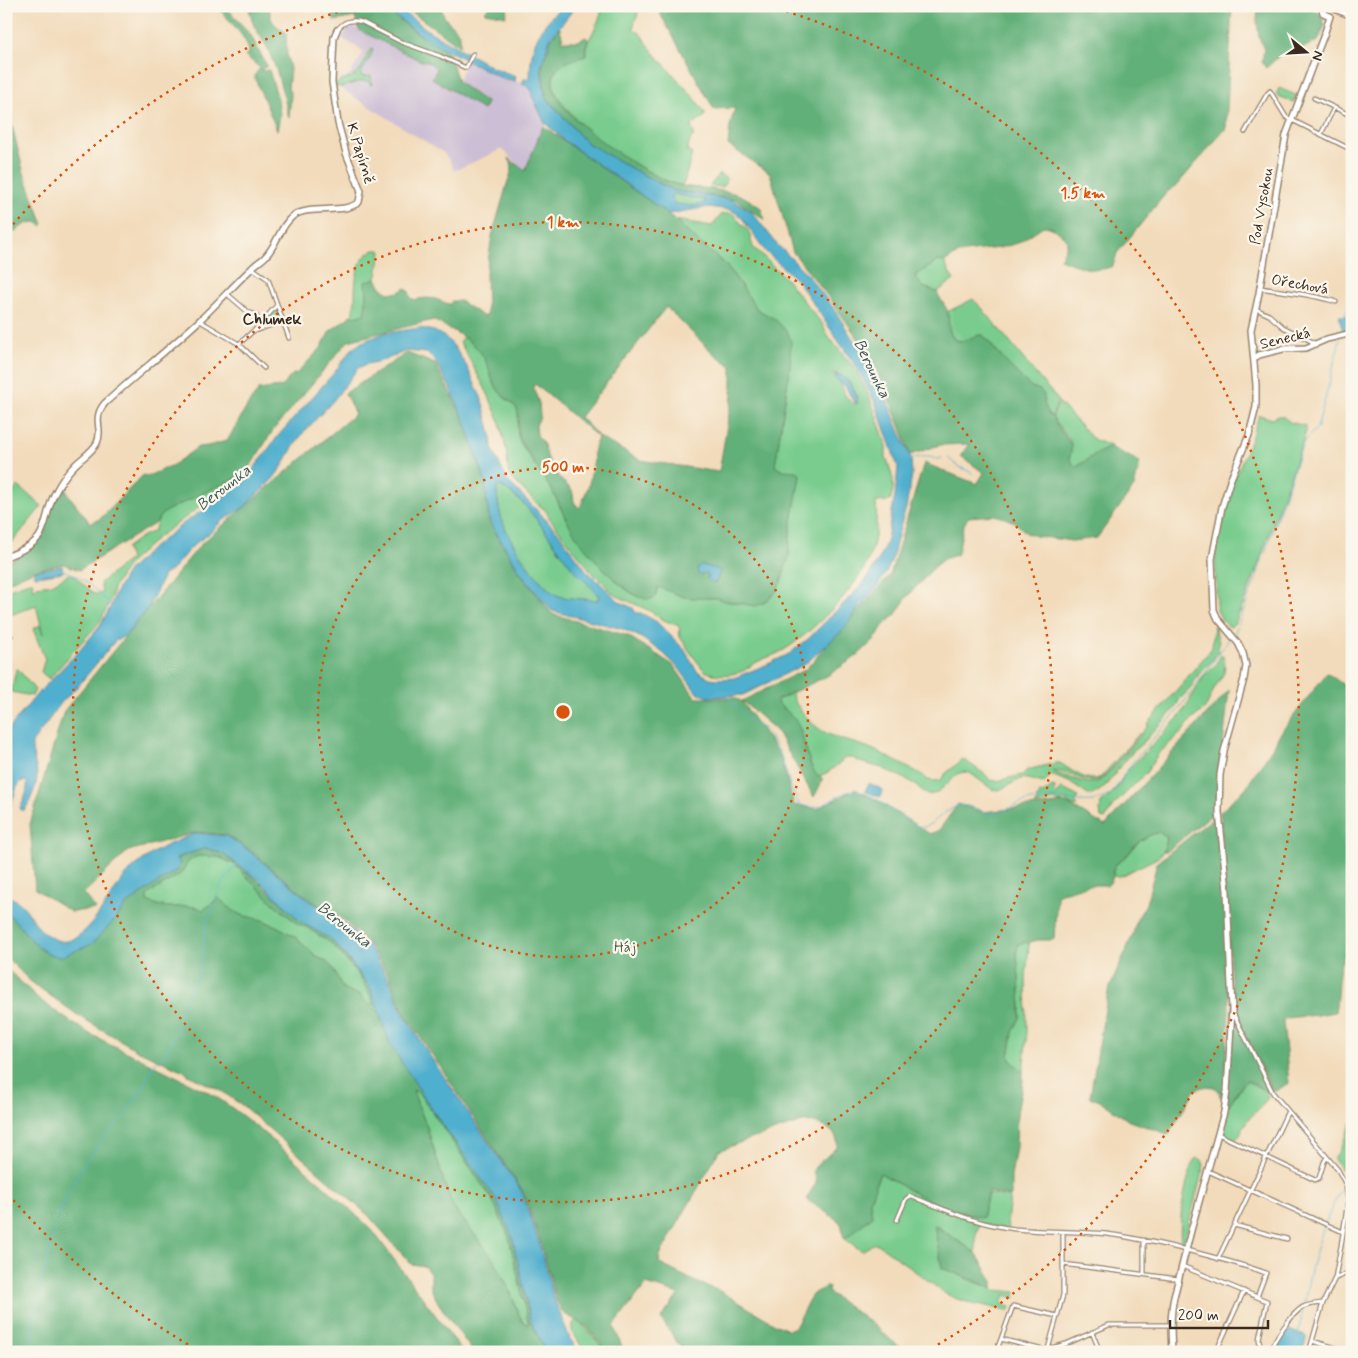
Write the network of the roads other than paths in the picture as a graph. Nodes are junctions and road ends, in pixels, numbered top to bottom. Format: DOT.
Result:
graph roads {
  1 [pos="1321,6"];
  2 [pos="1337,8"];
  3 [pos="1330,16"];
  4 [pos="1352,16"];
  5 [pos="337,30"];
  6 [pos="474,54"];
  7 [pos="1314,98"];
  8 [pos="1334,108"];
  9 [pos="1352,109"];
  10 [pos="1350,116"];
  11 [pos="1291,120"];
  12 [pos="1245,132"];
  13 [pos="1321,134"];
  14 [pos="1352,148"];
  15 [pos="252,268"];
  16 [pos="1260,288"];
  17 [pos="226,293"];
  18 [pos="1336,302"];
  19 [pos="277,306"];
  20 [pos="1256,309"];
  21 [pos="200,320"];
  22 [pos="283,321"];
  23 [pos="259,324"];
  24 [pos="252,332"];
  25 [pos="1352,333"];
  26 [pos="289,338"];
  27 [pos="239,344"];
  28 [pos="1314,344"];
  29 [pos="1254,359"];
  30 [pos="264,368"];
  31 [pos="6,557"];
  32 [pos="1232,1010"];
  33 [pos="1288,1111"];
  34 [pos="1218,1134"];
  35 [pos="1266,1156"];
  36 [pos="1327,1157"];
  37 [pos="1208,1171"];
  38 [pos="1250,1190"];
  39 [pos="897,1220"];
  40 [pos="1234,1225"];
  41 [pos="1063,1232"];
  42 [pos="1343,1232"];
  43 [pos="1287,1239"];
  44 [pos="1144,1240"];
  45 [pos="1186,1250"];
  46 [pos="1218,1259"];
  47 [pos="1063,1264"];
  48 [pos="1182,1266"];
  49 [pos="1352,1271"];
  50 [pos="1144,1274"];
  51 [pos="1336,1278"];
  52 [pos="1178,1279"];
  53 [pos="1244,1291"];
  54 [pos="1257,1296"];
  55 [pos="1323,1303"];
  56 [pos="1057,1316"];
  57 [pos="1172,1325"];
  58 [pos="1092,1332"];
  59 [pos="1001,1339"];
  60 [pos="1312,1341"];
  61 [pos="1352,1349"];
  62 [pos="1048,1351"];
  63 [pos="996,1352"];
  64 [pos="1100,1352"];
  65 [pos="1172,1352"];
  66 [pos="1216,1352"];
  67 [pos="1261,1352"];
  68 [pos="1269,1352"];
  69 [pos="1309,1352"];
  1 -- 3 [label="street"];
  2 -- 3 [label="street"];
  2 -- 4 [label="street"];
  3 -- 11 [label="street, Pod Vysokou"];
  5 -- 6 [label="street"];
  5 -- 15 [label="street, K Papírně"];
  7 -- 8 [label="street"];
  8 -- 10 [label="street"];
  8 -- 13 [label="street"];
  9 -- 10 [label="street"];
  11 -- 12 [label="street"];
  11 -- 13 [label="street"];
  11 -- 16 [label="street, Pod Vysokou"];
  13 -- 14 [label="street"];
  15 -- 17 [label="street, K Papírně"];
  15 -- 19 [label="street"];
  16 -- 18 [label="street, Ořechová"];
  16 -- 20 [label="street, Pod Vysokou"];
  17 -- 21 [label="street, K Papírně"];
  17 -- 23 [label="street"];
  19 -- 22 [label="street"];
  19 -- 23 [label="street"];
  20 -- 28 [label="street"];
  20 -- 29 [label="street, Pod Vysokou"];
  21 -- 27 [label="street"];
  21 -- 31 [label="street, K Papírně"];
  22 -- 24 [label="street"];
  22 -- 26 [label="street"];
  23 -- 24 [label="street"];
  24 -- 27 [label="street"];
  25 -- 28 [label="street, Senecká"];
  27 -- 30 [label="street"];
  28 -- 29 [label="street, Senecká"];
  29 -- 32 [label="street, Pod Vysokou"];
  32 -- 33 [label="street"];
  32 -- 34 [label="street, Pod Vysokou"];
  33 -- 35 [label="street"];
  33 -- 36 [label="street"];
  34 -- 35 [label="street"];
  34 -- 37 [label="street, Pod Vysokou"];
  35 -- 36 [label="street"];
  35 -- 38 [label="street"];
  36 -- 42 [label="street"];
  37 -- 38 [label="street"];
  37 -- 45 [label="street, Pod Vysokou"];
  38 -- 40 [label="street"];
  38 -- 42 [label="street"];
  39 -- 41 [label="street"];
  40 -- 43 [label="street"];
  40 -- 46 [label="street"];
  41 -- 44 [label="street"];
  41 -- 47 [label="street"];
  42 -- 51 [label="street"];
  44 -- 45 [label="street"];
  44 -- 50 [label="street"];
  45 -- 46 [label="street"];
  45 -- 48 [label="street, Pod Vysokou"];
  46 -- 54 [label="street"];
  47 -- 50 [label="street"];
  47 -- 56 [label="street"];
  48 -- 52 [label="street, Pod Vysokou"];
  48 -- 53 [label="street"];
  49 -- 51 [label="street"];
  50 -- 52 [label="street"];
  51 -- 55 [label="street"];
  52 -- 57 [label="street, Pod Vysokou"];
  53 -- 54 [label="street"];
  53 -- 66 [label="street"];
  54 -- 67 [label="street"];
  55 -- 60 [label="street"];
  55 -- 68 [label="street"];
  56 -- 59 [label="street"];
  56 -- 62 [label="street"];
  57 -- 58 [label="street"];
  57 -- 65 [label="street, Pod Vysokou"];
  58 -- 62 [label="street"];
  58 -- 64 [label="street"];
  59 -- 62 [label="street"];
  59 -- 63 [label="street"];
  60 -- 61 [label="street"];
  60 -- 69 [label="street"];
}
